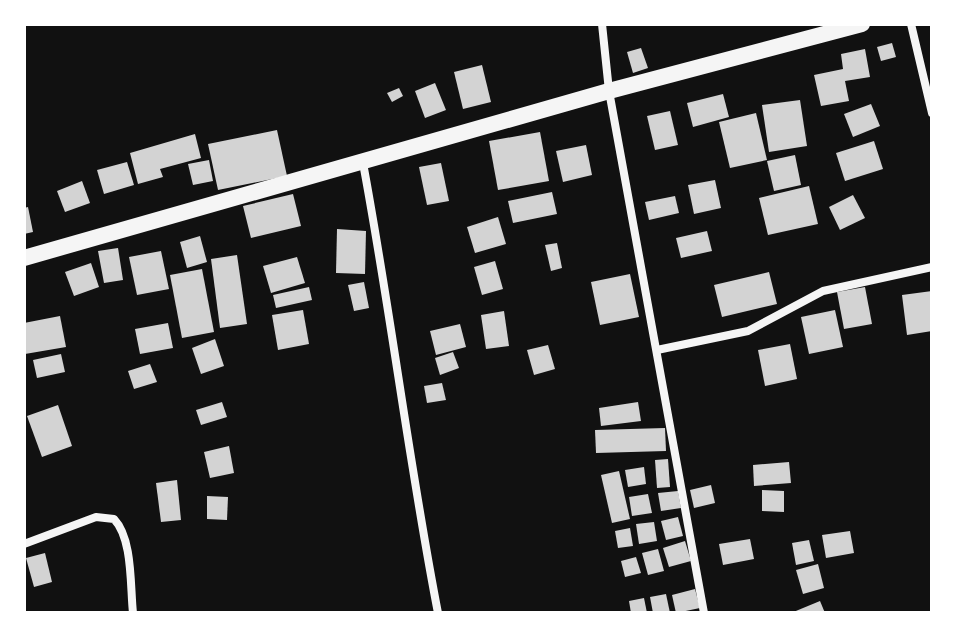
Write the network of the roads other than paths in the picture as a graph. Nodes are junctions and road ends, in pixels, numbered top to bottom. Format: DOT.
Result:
graph roads {
  1 [pos="602,24"];
  2 [pos="862,24"];
  3 [pos="911,24"];
  4 [pos="609,91"];
  5 [pos="932,113"];
  6 [pos="363,163"];
  7 [pos="24,258"];
  8 [pos="932,267"];
  9 [pos="657,350"];
  10 [pos="24,544"];
  11 [pos="133,613"];
  12 [pos="438,613"];
  13 [pos="704,613"];
  1 -- 4 [label="street"];
  2 -- 4 [label="main road"];
  3 -- 5 [label="street"];
  4 -- 6 [label="main road"];
  4 -- 9 [label="street"];
  6 -- 7 [label="main road"];
  6 -- 12 [label="street"];
  8 -- 9 [label="street"];
  9 -- 13 [label="street"];
  10 -- 11 [label="street"];
}
